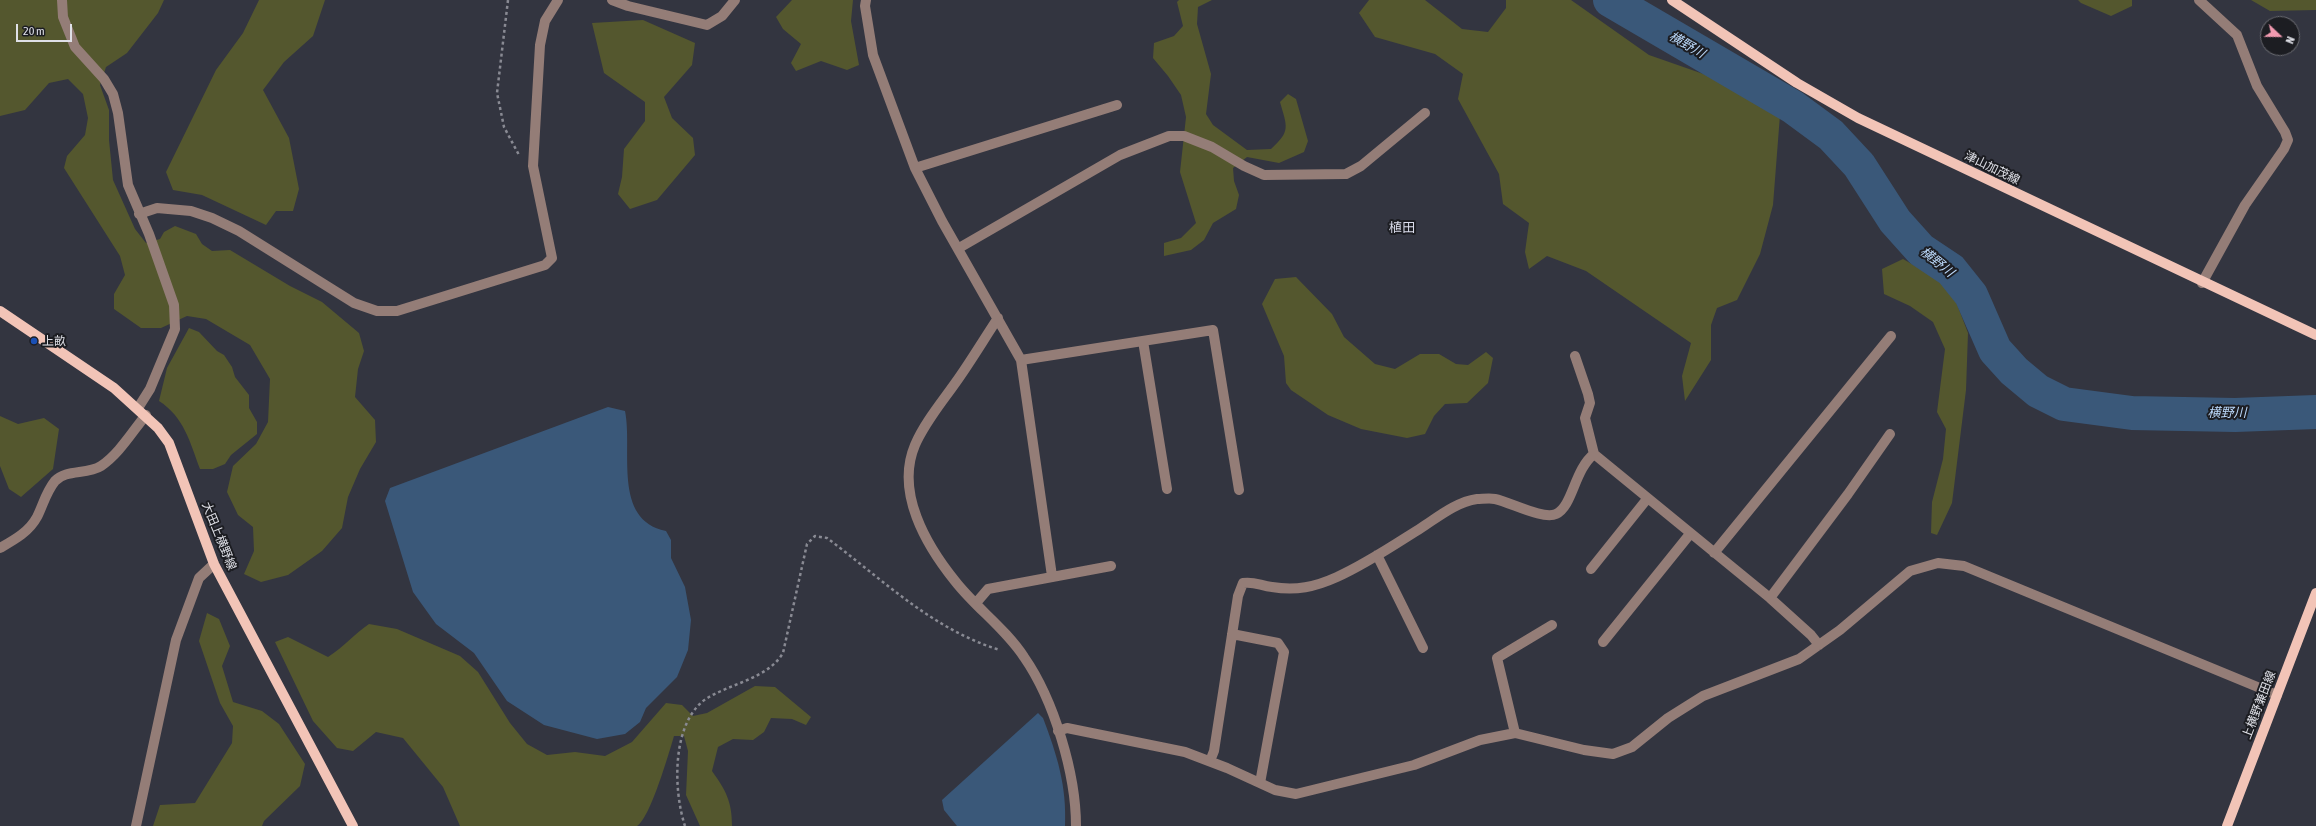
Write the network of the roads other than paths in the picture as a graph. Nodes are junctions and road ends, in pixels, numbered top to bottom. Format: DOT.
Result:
graph roads {
  1 [pos="62,0"];
  2 [pos="558,0"];
  3 [pos="612,0"];
  4 [pos="735,0"];
  5 [pos="866,0"];
  6 [pos="1672,0"];
  7 [pos="2199,0"];
  8 [pos="1117,106"];
  9 [pos="1426,113"];
  10 [pos="915,168"];
  11 [pos="140,214"];
  12 [pos="959,248"];
  13 [pos="2202,283"];
  14 [pos="0,311"];
  15 [pos="998,318"];
  16 [pos="2316,335"];
  17 [pos="1891,336"];
  18 [pos="1143,341"];
  19 [pos="1575,356"];
  20 [pos="1021,360"];
  21 [pos="138,408"];
  22 [pos="146,416"];
  23 [pos="1890,434"];
  24 [pos="1594,454"];
  25 [pos="1167,489"];
  26 [pos="1239,490"];
  27 [pos="1647,499"];
  28 [pos="1690,534"];
  29 [pos="0,548"];
  30 [pos="1714,553"];
  31 [pos="1377,556"];
  32 [pos="214,564"];
  33 [pos="1111,566"];
  34 [pos="1591,569"];
  35 [pos="1052,576"];
  36 [pos="2316,593"];
  37 [pos="1770,598"];
  38 [pos="976,603"];
  39 [pos="1552,625"];
  40 [pos="1232,634"];
  41 [pos="1603,642"];
  42 [pos="1819,645"];
  43 [pos="1423,648"];
  44 [pos="2277,695"];
  45 [pos="1058,731"];
  46 [pos="1515,733"];
  47 [pos="1210,761"];
  48 [pos="1260,784"];
  49 [pos="136,826"];
  50 [pos="353,826"];
  51 [pos="1076,826"];
  52 [pos="2227,826"];
  1 -- 11 [label="street"];
  2 -- 11 [label="street"];
  3 -- 4 [label="street"];
  5 -- 10 [label="street"];
  6 -- 13 [label="main road, 津山加茂線"];
  7 -- 13 [label="street"];
  8 -- 10 [label="street"];
  9 -- 12 [label="street"];
  10 -- 12 [label="street"];
  11 -- 21 [label="street"];
  12 -- 15 [label="street"];
  13 -- 16 [label="main road, 津山加茂線"];
  14 -- 21 [label="main road, 大田上横野線"];
  15 -- 20 [label="street"];
  15 -- 38 [label="street"];
  17 -- 30 [label="street"];
  18 -- 20 [label="street"];
  18 -- 25 [label="street"];
  18 -- 26 [label="street"];
  19 -- 24 [label="street"];
  20 -- 35 [label="street"];
  21 -- 22 [label="main road, 大田上横野線"];
  22 -- 29 [label="street"];
  22 -- 32 [label="main road, 大田上横野線"];
  23 -- 37 [label="street"];
  24 -- 27 [label="street"];
  24 -- 31 [label="street"];
  27 -- 28 [label="street"];
  27 -- 34 [label="street"];
  28 -- 30 [label="street"];
  28 -- 41 [label="street"];
  30 -- 37 [label="street"];
  31 -- 40 [label="street"];
  31 -- 43 [label="street"];
  32 -- 49 [label="street"];
  32 -- 50 [label="main road, 大田上横野線"];
  33 -- 35 [label="street"];
  35 -- 38 [label="street"];
  36 -- 44 [label="main road, 上横野兼田線"];
  37 -- 42 [label="street"];
  38 -- 45 [label="street"];
  39 -- 46 [label="street"];
  40 -- 47 [label="street"];
  40 -- 48 [label="street"];
  42 -- 44 [label="street"];
  42 -- 46 [label="street"];
  44 -- 52 [label="main road, 上横野兼田線"];
  45 -- 47 [label="street"];
  45 -- 51 [label="street"];
  46 -- 48 [label="street"];
  47 -- 48 [label="street"];
}
